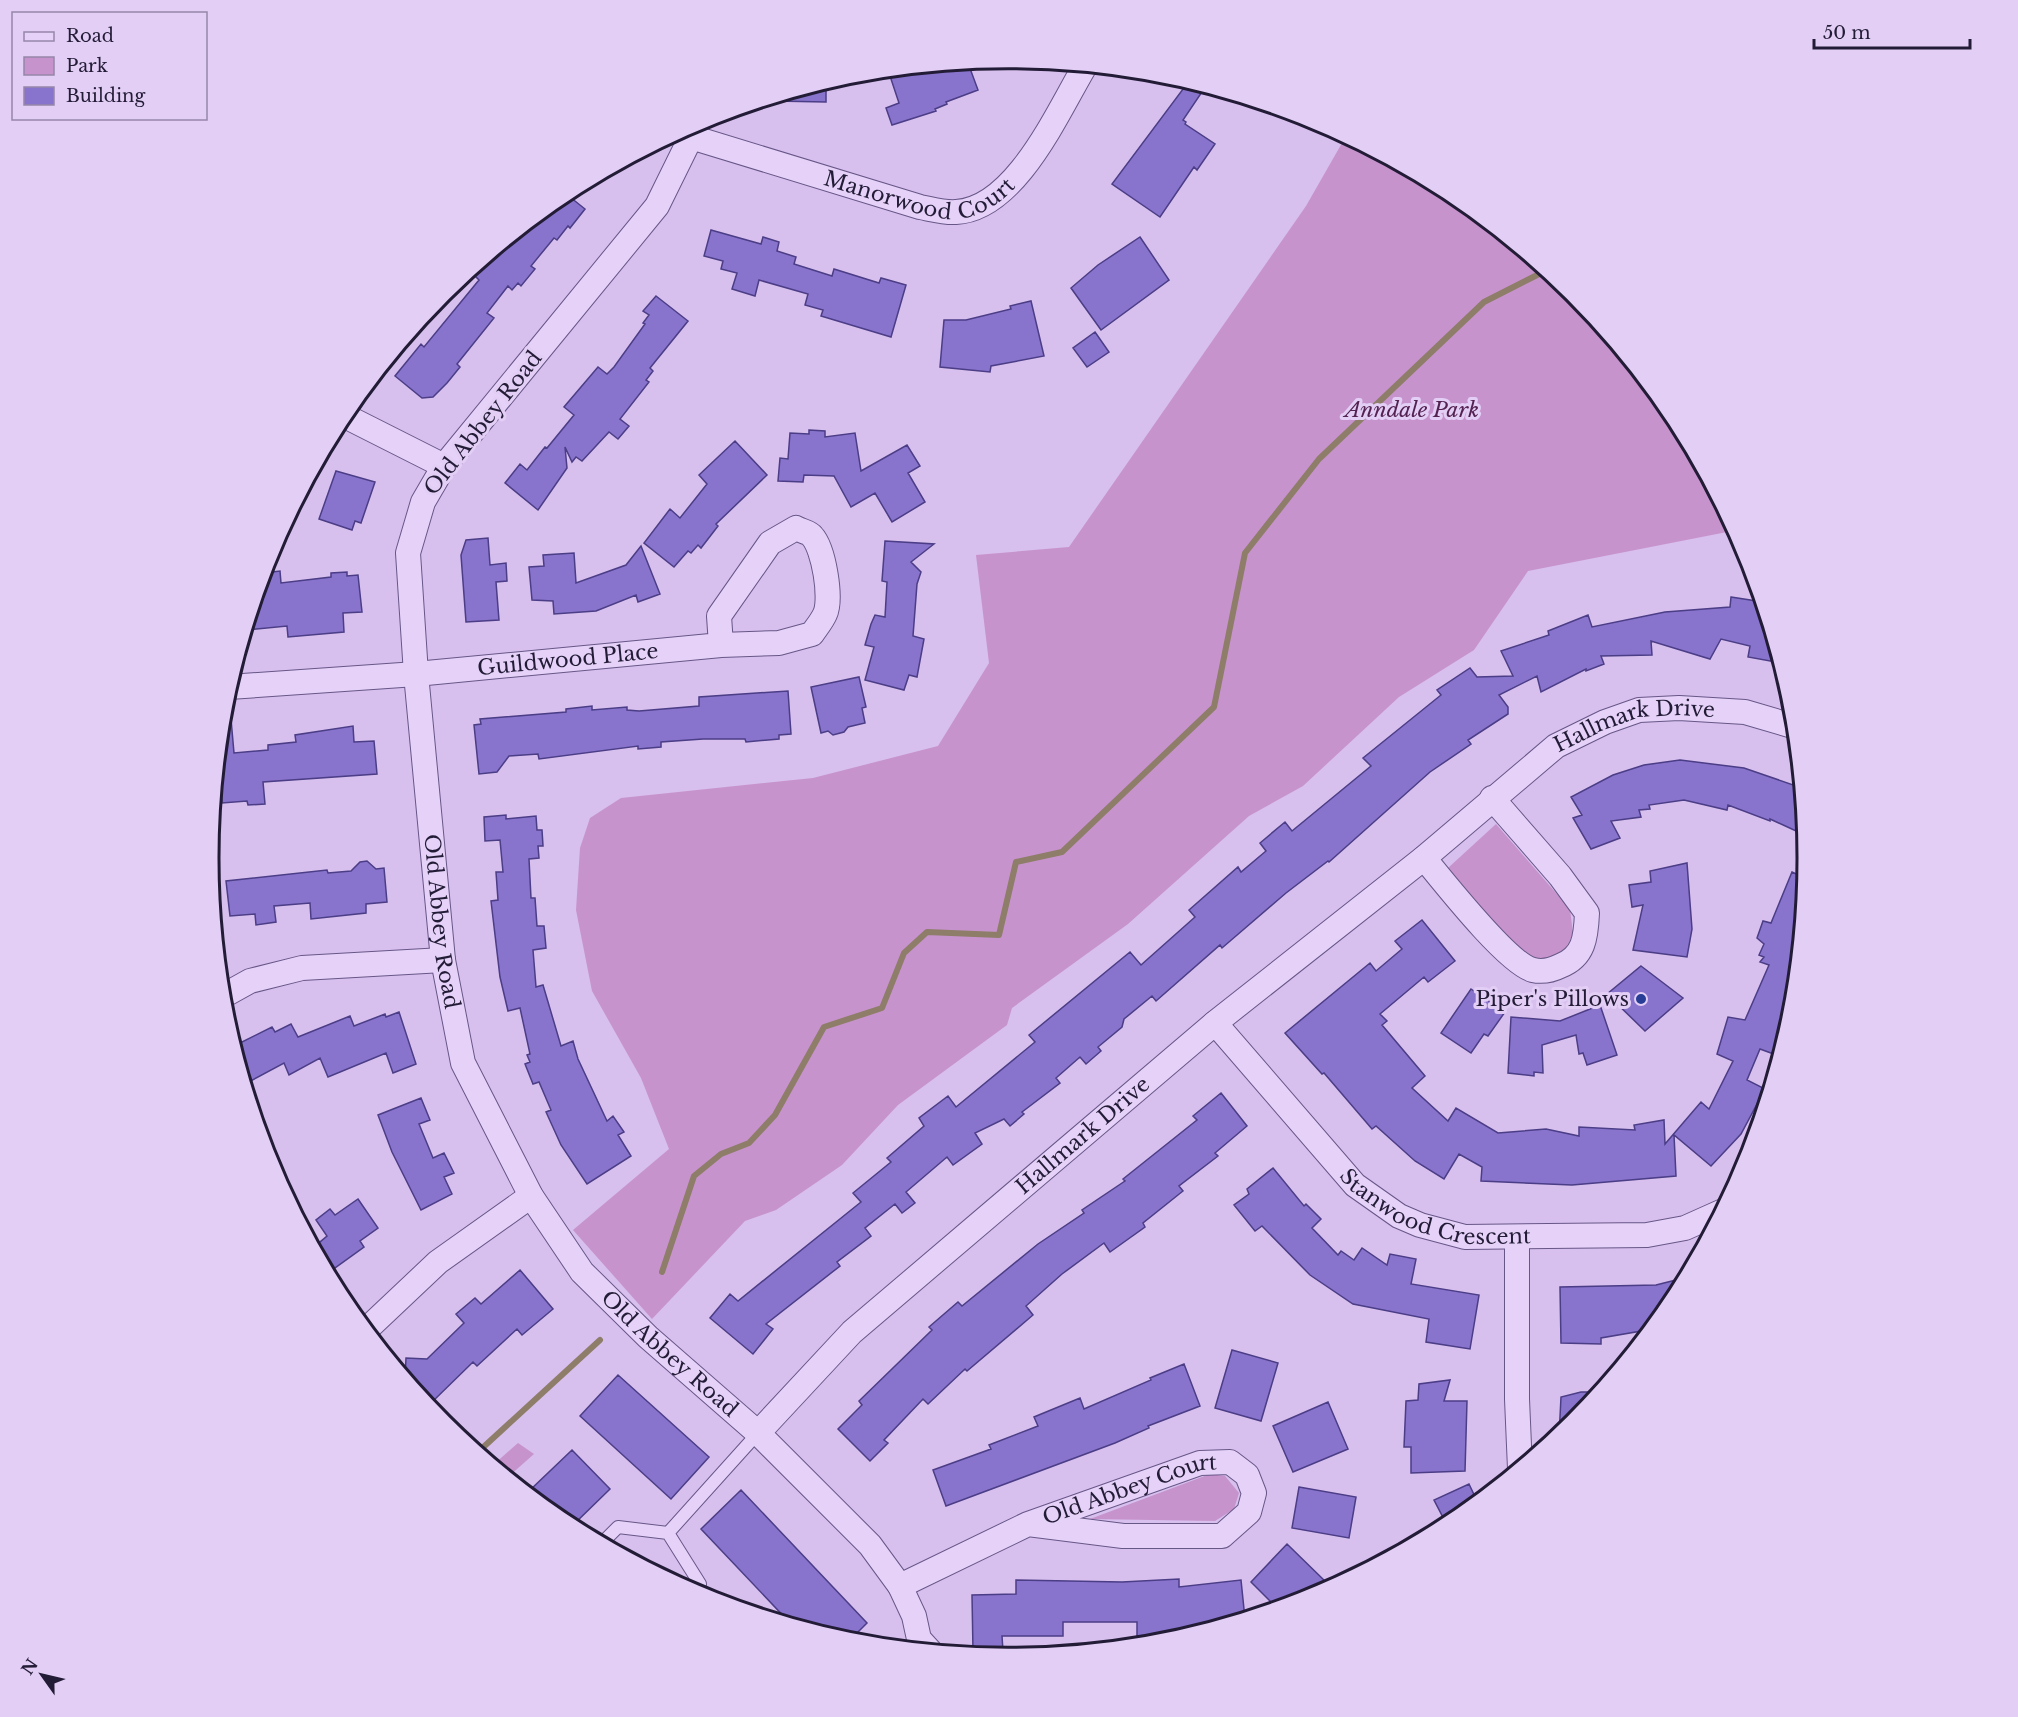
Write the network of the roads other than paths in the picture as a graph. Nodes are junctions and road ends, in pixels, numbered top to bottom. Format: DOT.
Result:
graph roads {
  1 [pos="1081,73"];
  2 [pos="698,133"];
  3 [pos="689,137"];
  4 [pos="353,420"];
  5 [pos="444,466"];
  6 [pos="721,645"];
  7 [pos="416,674"];
  8 [pos="239,686"];
  9 [pos="1787,724"];
  10 [pos="1492,798"];
  11 [pos="1424,858"];
  12 [pos="443,960"];
  13 [pos="231,991"];
  14 [pos="1215,1023"];
  15 [pos="531,1196"];
  16 [pos="1713,1215"];
  17 [pos="1517,1237"];
  18 [pos="372,1324"];
  19 [pos="758,1433"];
  20 [pos="1520,1461"];
  21 [pos="1028,1524"];
  22 [pos="668,1533"];
  23 [pos="608,1538"];
  24 [pos="699,1584"];
  25 [pos="900,1586"];
  26 [pos="920,1642"];
  1 -- 2 [label="street, Manorwood Court"];
  3 -- 5 [label="street, Old Abbey Road"];
  4 -- 5 [label="street"];
  5 -- 7 [label="street, Old Abbey Road"];
  6 -- 6 [label="street, Guildwood Place"];
  6 -- 7 [label="street, Guildwood Place"];
  7 -- 8 [label="street, Guildwood Place"];
  7 -- 12 [label="street, Old Abbey Road"];
  9 -- 10 [label="street, Hallmark Drive"];
  10 -- 11 [label="street, Hallmark Drive"];
  10 -- 11 [label="street"];
  11 -- 14 [label="street, Hallmark Drive"];
  12 -- 13 [label="street"];
  12 -- 15 [label="street, Old Abbey Road"];
  14 -- 17 [label="street, Stanwood Crescent"];
  14 -- 19 [label="street, Hallmark Drive"];
  15 -- 18 [label="street"];
  15 -- 19 [label="street, Old Abbey Road"];
  16 -- 17 [label="street, Stanwood Crescent"];
  17 -- 20 [label="street"];
  19 -- 22 [label="lane"];
  19 -- 25 [label="street, Old Abbey Road"];
  21 -- 21 [label="street, Old Abbey Court"];
  21 -- 25 [label="street, Old Abbey Court"];
  22 -- 23 [label="lane"];
  22 -- 24 [label="lane"];
  25 -- 26 [label="street, Old Abbey Road"];
}
